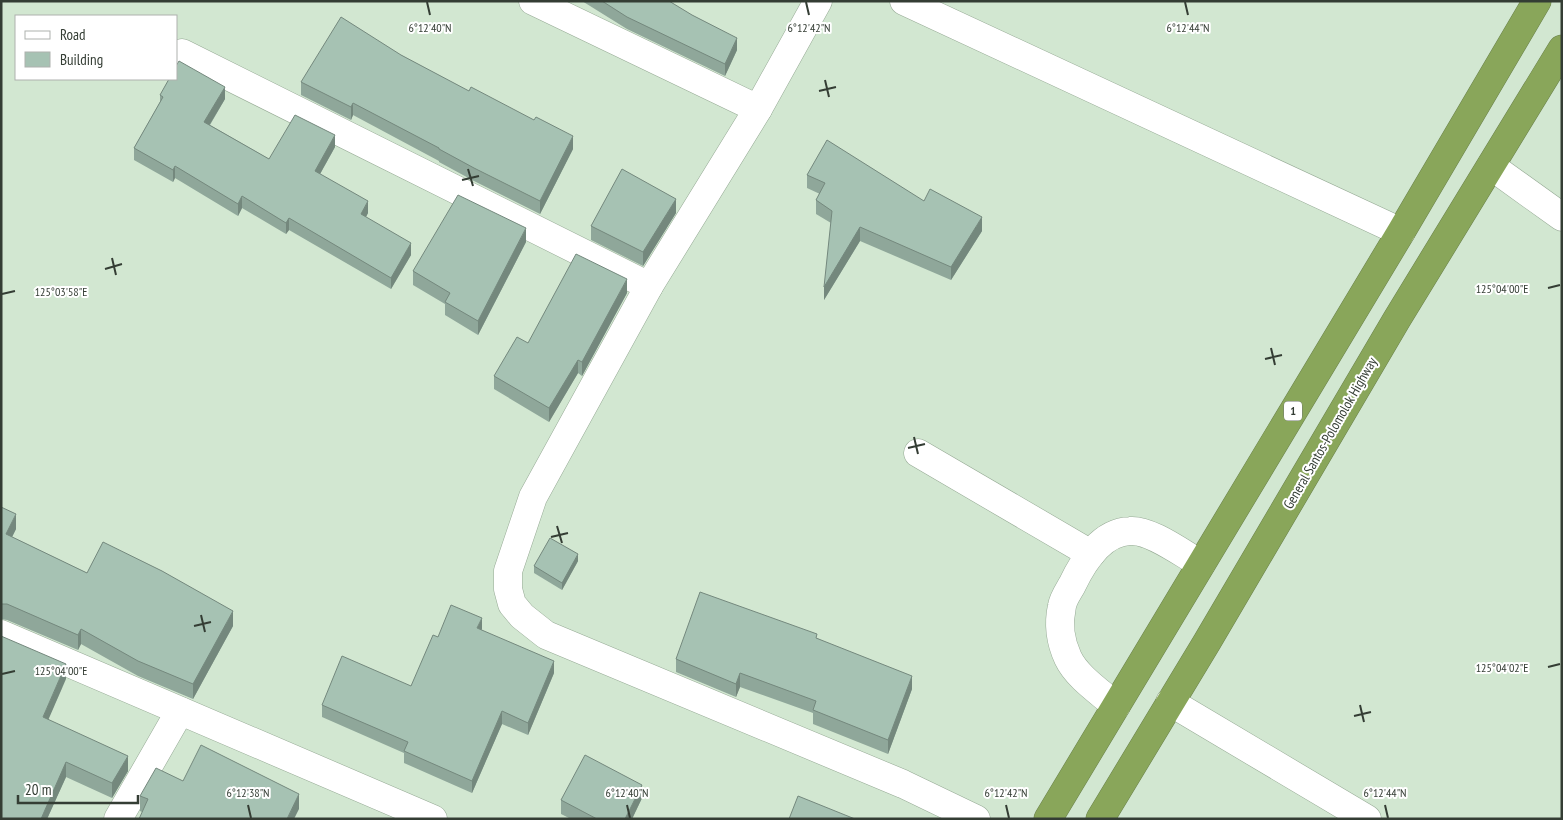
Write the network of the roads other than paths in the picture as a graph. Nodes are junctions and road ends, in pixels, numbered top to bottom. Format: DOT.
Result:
graph roads {
  1 [pos="533,1"];
  2 [pos="818,1"];
  3 [pos="904,1"];
  4 [pos="1537,1"];
  5 [pos="1562,49"];
  6 [pos="182,54"];
  7 [pos="758,109"];
  8 [pos="1491,166"];
  9 [pos="1562,216"];
  10 [pos="1401,232"];
  11 [pos="650,286"];
  12 [pos="918,453"];
  13 [pos="1091,554"];
  14 [pos="1201,564"];
  15 [pos="1,634"];
  16 [pos="1170,702"];
  17 [pos="1116,706"];
  18 [pos="180,711"];
  19 [pos="383,809"];
  20 [pos="118,819"];
  21 [pos="433,819"];
  22 [pos="976,819"];
  23 [pos="1048,819"];
  24 [pos="1100,819"];
  25 [pos="1367,819"];
  1 -- 7 [label="street"];
  2 -- 7 [label="street"];
  3 -- 10 [label="street"];
  4 -- 10 [label="highway, 1"];
  5 -- 8 [label="highway, General Santos-Polomolok Highway"];
  6 -- 11 [label="street"];
  7 -- 11 [label="street"];
  8 -- 9 [label="street"];
  8 -- 16 [label="highway, General Santos-Polomolok Highway"];
  10 -- 14 [label="highway, 1"];
  11 -- 22 [label="street"];
  12 -- 13 [label="street"];
  13 -- 14 [label="street"];
  13 -- 17 [label="street"];
  14 -- 17 [label="highway, 1"];
  15 -- 18 [label="street"];
  16 -- 24 [label="highway, General Santos-Polomolok Highway"];
  16 -- 25 [label="street"];
  17 -- 23 [label="highway, 1"];
  18 -- 19 [label="street"];
  18 -- 20 [label="street"];
  19 -- 21 [label="street"];
}
